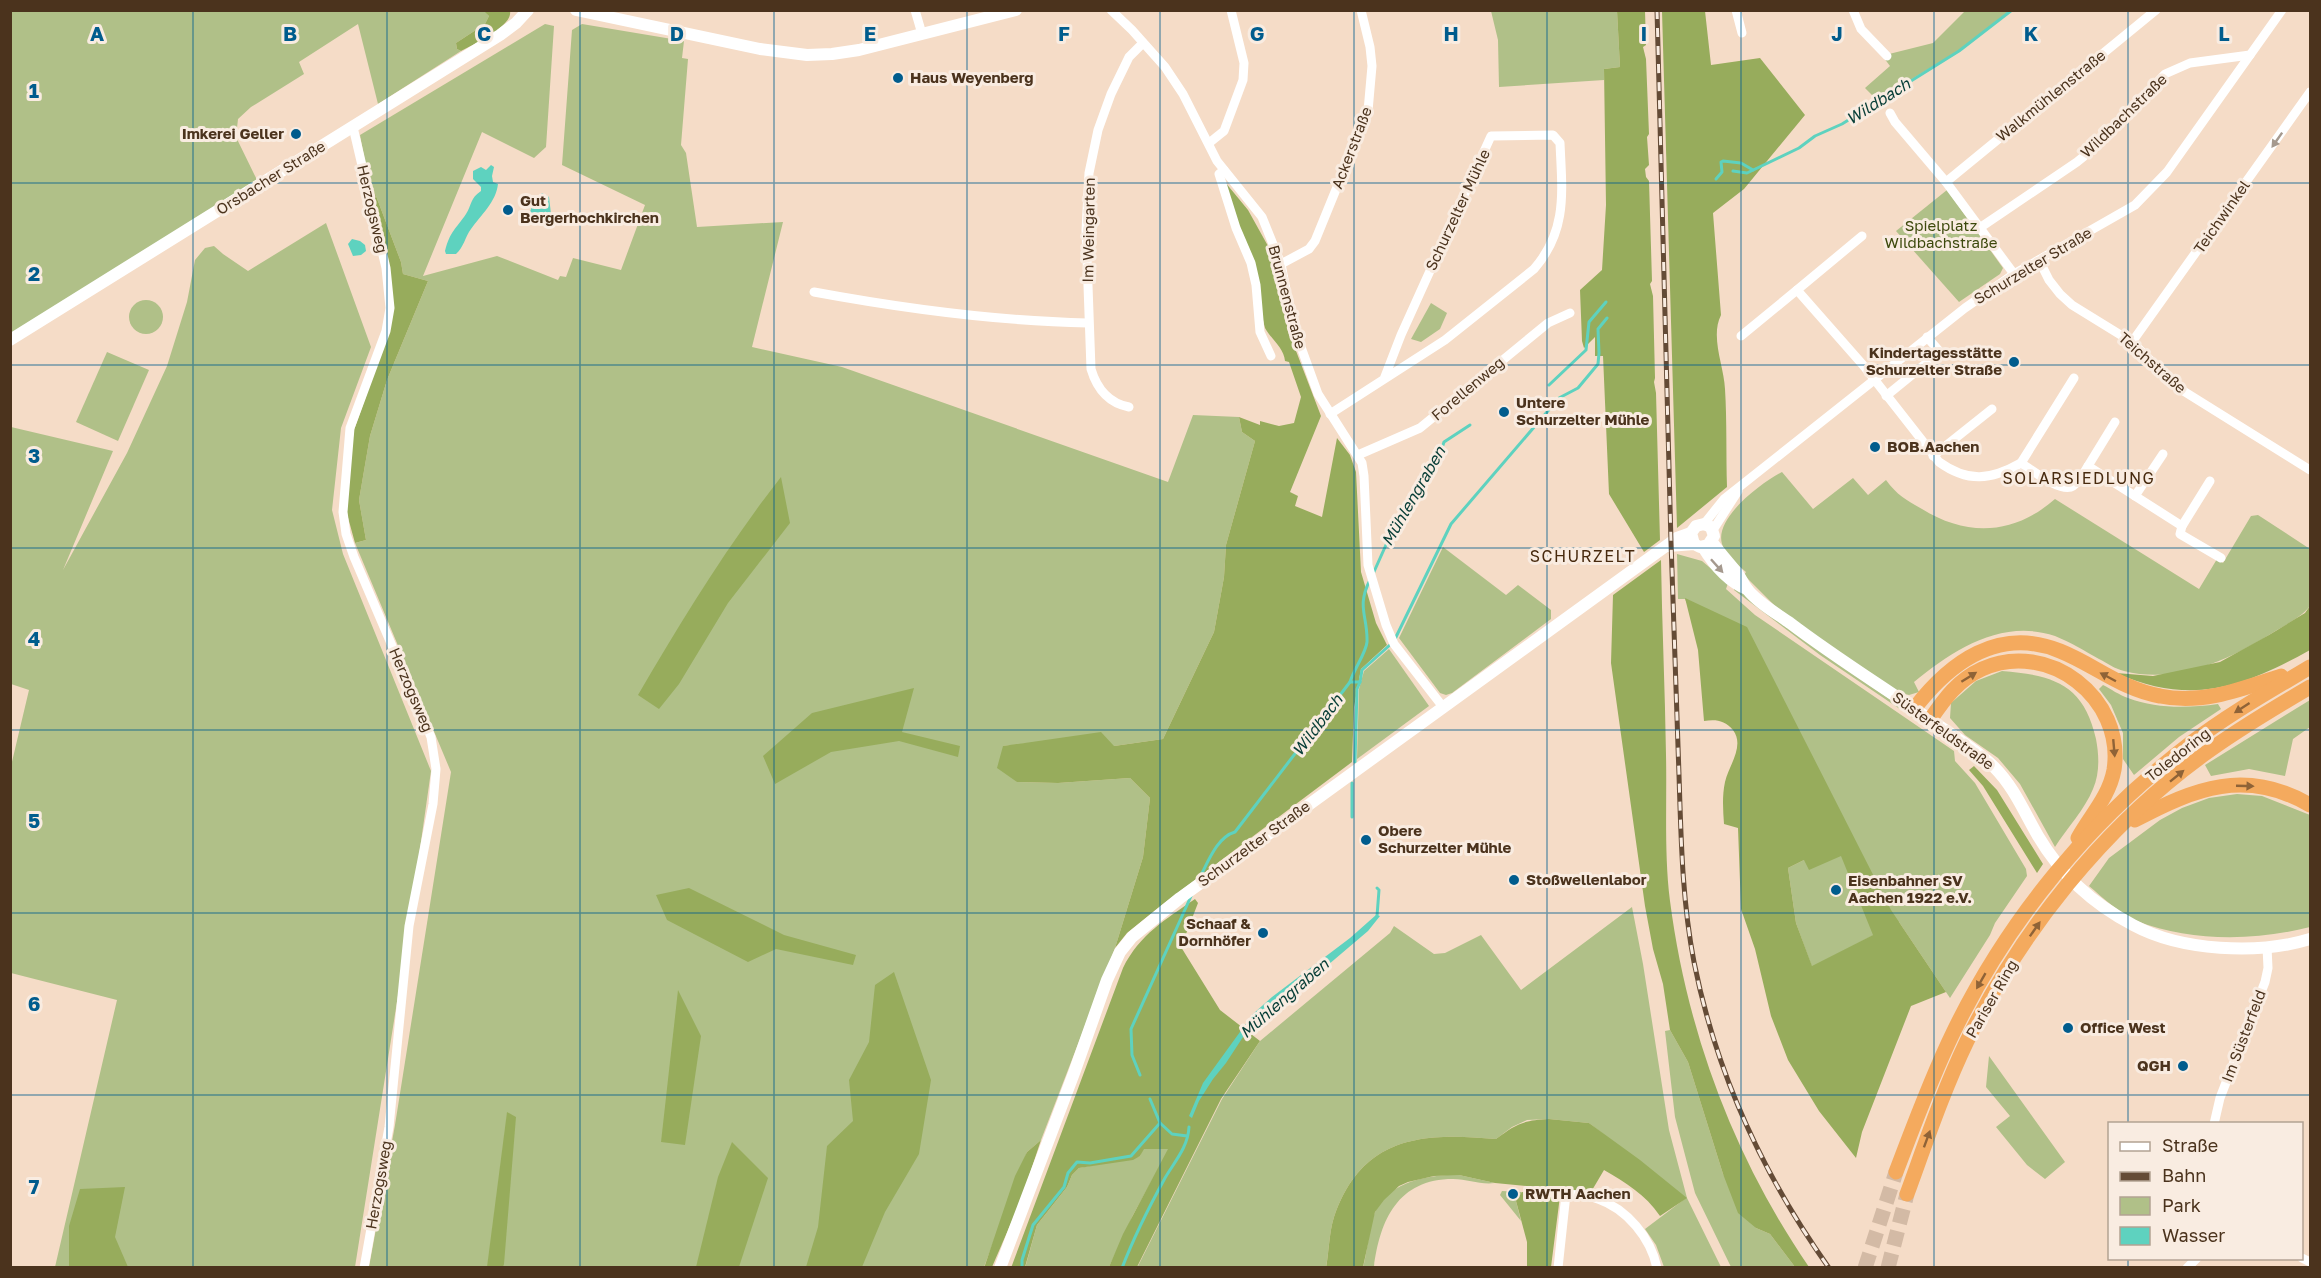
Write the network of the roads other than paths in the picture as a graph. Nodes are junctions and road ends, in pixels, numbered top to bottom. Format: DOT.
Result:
graph roads {
  1 [pos="528,10"];
  2 [pos="576,10"];
  3 [pos="915,10"];
  4 [pos="1016,10"];
  5 [pos="1111,10"];
  6 [pos="1231,10"];
  7 [pos="1360,10"];
  8 [pos="1736,10"];
  9 [pos="1853,10"];
  10 [pos="2156,10"];
  11 [pos="2282,10"];
  12 [pos="1742,33"];
  13 [pos="922,34"];
  14 [pos="1143,43"];
  15 [pos="2250,55"];
  16 [pos="1887,56"];
  17 [pos="2310,92"];
  18 [pos="1890,113"];
  19 [pos="353,127"];
  20 [pos="1209,143"];
  21 [pos="1224,170"];
  22 [pos="1946,182"];
  23 [pos="1981,227"];
  24 [pos="1862,236"];
  25 [pos="2039,260"];
  26 [pos="1281,264"];
  27 [pos="2014,274"];
  28 [pos="1797,290"];
  29 [pos="814,292"];
  30 [pos="1570,313"];
  31 [pos="1088,323"];
  32 [pos="1741,336"];
  33 [pos="1927,337"];
  34 [pos="10,340"];
  35 [pos="2132,342"];
  36 [pos="1271,356"];
  37 [pos="2074,378"];
  38 [pos="1384,379"];
  39 [pos="1874,381"];
  40 [pos="1886,396"];
  41 [pos="1129,407"];
  42 [pos="1992,409"];
  43 [pos="1330,414"];
  44 [pos="2115,422"];
  45 [pos="2163,454"];
  46 [pos="1358,455"];
  47 [pos="1933,456"];
  48 [pos="2021,463"];
  49 [pos="2088,466"];
  50 [pos="2310,470"];
  51 [pos="2210,481"];
  52 [pos="2135,496"];
  53 [pos="2182,526"];
  54 [pos="1703,537"];
  55 [pos="2222,558"];
  56 [pos="2310,667"];
  57 [pos="2310,687"];
  58 [pos="1443,708"];
  59 [pos="1914,709"];
  60 [pos="1930,720"];
  61 [pos="2310,805"];
  62 [pos="2118,829"];
  63 [pos="2063,865"];
  64 [pos="2310,939"];
  65 [pos="2267,947"];
  66 [pos="2214,1122"];
  67 [pos="1896,1172"];
  68 [pos="1907,1194"];
  69 [pos="364,1268"];
  70 [pos="1000,1268"];
  71 [pos="1558,1268"];
  72 [pos="1656,1268"];
  1 -- 19 [label="street, Orsbacher Straße"];
  2 -- 13 [label="street"];
  3 -- 13 [label="street"];
  4 -- 13 [label="street"];
  5 -- 14 [label="street, Brunnenstraße"];
  6 -- 20 [label="street"];
  7 -- 26 [label="street, Ackerstraße"];
  8 -- 12 [label="street"];
  9 -- 16 [label="street"];
  10 -- 22 [label="street, Walkmühlenstraße"];
  11 -- 15 [label="street, Schurzelter Straße"];
  14 -- 20 [label="street, Brunnenstraße"];
  14 -- 31 [label="street, Im Weingarten"];
  15 -- 23 [label="street, Wildbachstraße"];
  15 -- 25 [label="street, Schurzelter Straße"];
  17 -- 35 [label="street, Teichwinkel, one-way"];
  18 -- 22 [label="street"];
  19 -- 34 [label="street, Orsbacher Straße"];
  19 -- 69 [label="street, Herzogsweg"];
  20 -- 21 [label="street, Brunnenstraße"];
  21 -- 26 [label="street, Brunnenstraße"];
  21 -- 36 [label="street"];
  22 -- 23 [label="street"];
  23 -- 27 [label="street"];
  24 -- 28 [label="street"];
  25 -- 27 [label="street, Schurzelter Straße"];
  25 -- 35 [label="street, Teichstraße"];
  26 -- 43 [label="street, Brunnenstraße"];
  27 -- 33 [label="street, Schurzelter Straße"];
  28 -- 32 [label="street"];
  28 -- 39 [label="street"];
  29 -- 31 [label="street"];
  30 -- 46 [label="street, Forellenweg"];
  31 -- 41 [label="street, Im Weingarten"];
  33 -- 39 [label="street, Schurzelter Straße"];
  33 -- 40 [label="street"];
  35 -- 50 [label="street, Teichstraße"];
  37 -- 48 [label="street"];
  38 -- 38 [label="street, Schurzelter Mühle"];
  38 -- 43 [label="street, Schurzelter Mühle"];
  39 -- 40 [label="street"];
  39 -- 54 [label="street, Schurzelter Straße"];
  40 -- 47 [label="street"];
  42 -- 47 [label="street"];
  43 -- 46 [label="street, Brunnenstraße"];
  44 -- 49 [label="street"];
  45 -- 52 [label="street"];
  46 -- 58 [label="street, Brunnenstraße"];
  47 -- 48 [label="street"];
  48 -- 49 [label="street"];
  49 -- 52 [label="street"];
  51 -- 53 [label="street"];
  52 -- 53 [label="street"];
  53 -- 55 [label="street"];
  54 -- 58 [label="street, Schurzelter Straße"];
  54 -- 59 [label="street, Süsterfeldstraße"];
  56 -- 59 [label="highway, one-way"];
  56 -- 63 [label="highway, Toledoring, one-way"];
  62 -- 57 [label="highway, Toledoring, one-way"];
  58 -- 70 [label="street, Schurzelter Straße"];
  59 -- 60 [label="street, Süsterfeldstraße"];
  60 -- 63 [label="highway, one-way"];
  60 -- 65 [label="street, Süsterfeldstraße"];
  62 -- 61 [label="highway, one-way"];
  68 -- 62 [label="highway, Pariser Ring, one-way"];
  63 -- 67 [label="highway, Pariser Ring, one-way"];
  64 -- 65 [label="street, Süsterfeldstraße"];
  65 -- 66 [label="street, Im Süsterfeld"];
  71 -- 72 [label="street"];
}
